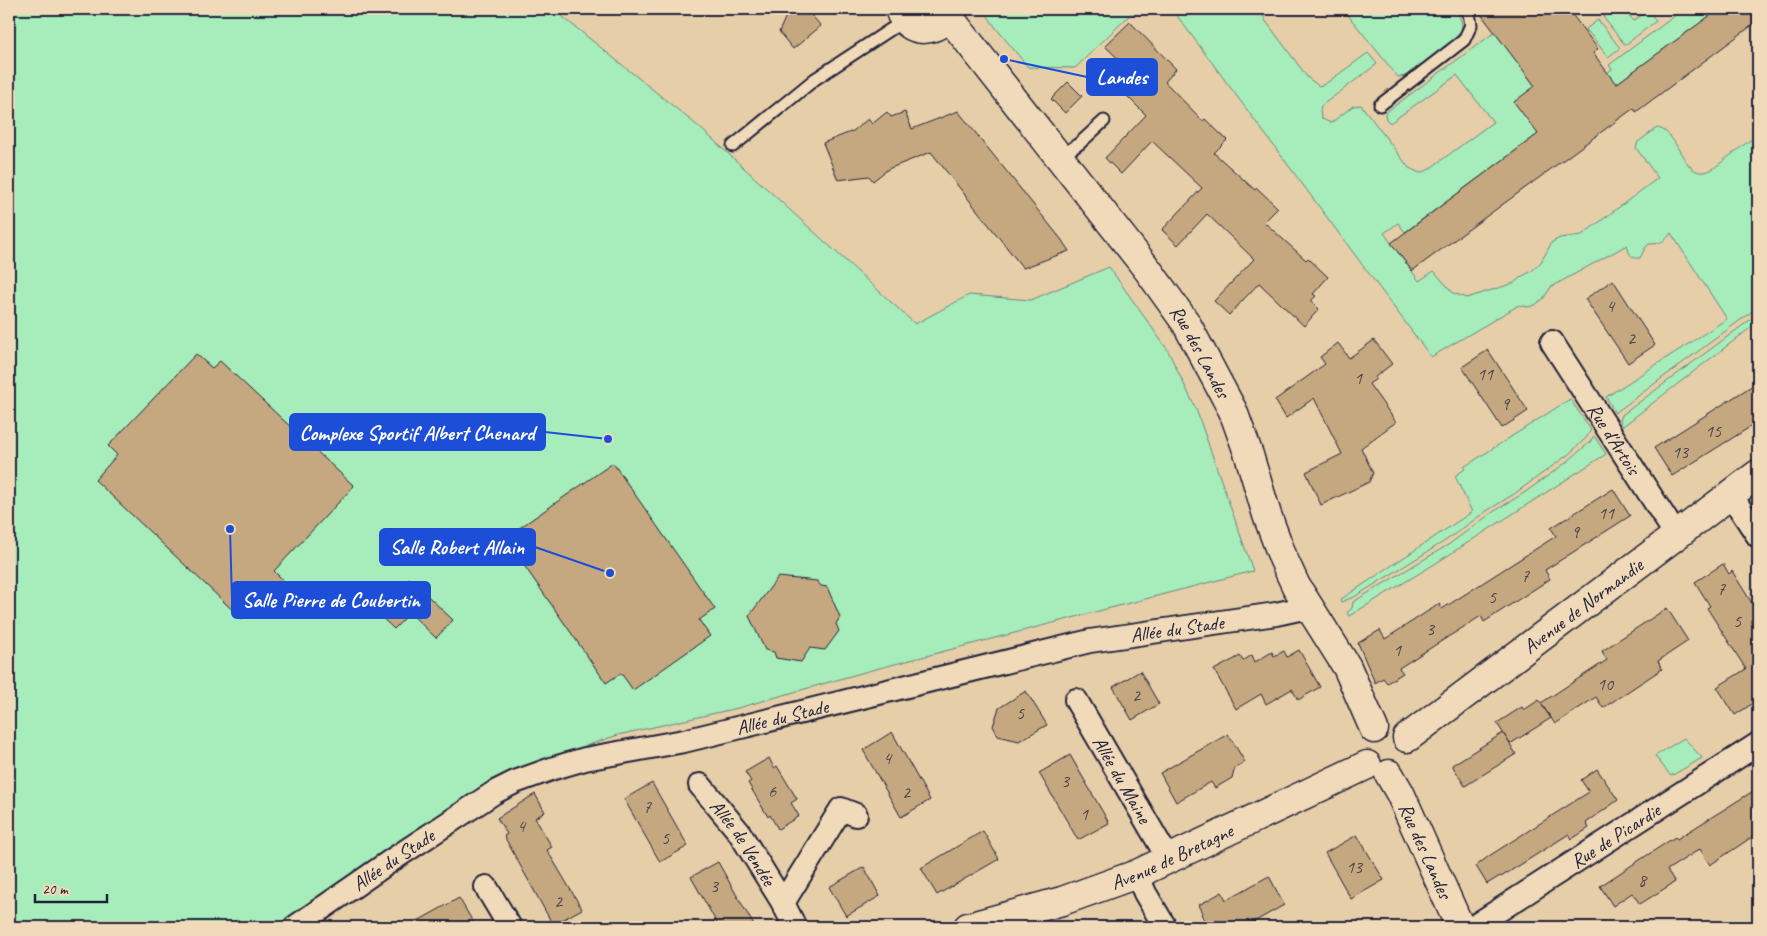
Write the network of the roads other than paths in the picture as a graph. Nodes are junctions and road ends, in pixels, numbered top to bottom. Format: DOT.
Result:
graph roads {
  1 [pos="1465,9"];
  2 [pos="951,13"];
  3 [pos="902,14"];
  4 [pos="1380,105"];
  5 [pos="1104,121"];
  6 [pos="734,146"];
  7 [pos="1060,157"];
  8 [pos="1552,342"];
  9 [pos="1758,474"];
  10 [pos="1731,495"];
  11 [pos="1676,535"];
  12 [pos="1758,536"];
  13 [pos="1308,607"];
  14 [pos="1076,700"];
  15 [pos="1374,729"];
  16 [pos="1406,738"];
  17 [pos="1758,744"];
  18 [pos="1378,769"];
  19 [pos="700,785"];
  20 [pos="856,815"];
  21 [pos="1169,860"];
  22 [pos="1137,874"];
  23 [pos="486,887"];
  24 [pos="783,903"];
  25 [pos="295,927"];
  26 [pos="510,927"];
  27 [pos="795,927"];
  28 [pos="968,927"];
  29 [pos="1165,927"];
  30 [pos="1460,927"];
  31 [pos="1473,927"];
  1 -- 4 [label="lane"];
  2 -- 3 [label="street"];
  2 -- 7 [label="street, Rue des Landes"];
  3 -- 6 [label="lane"];
  5 -- 7 [label="lane"];
  7 -- 13 [label="street, Rue des Landes"];
  8 -- 11 [label="street, Rue d'Artois"];
  9 -- 10 [label="street, Avenue de Normandie"];
  10 -- 11 [label="street, Avenue de Normandie"];
  10 -- 12 [label="street"];
  11 -- 16 [label="street, Avenue de Normandie"];
  13 -- 15 [label="street, Rue des Landes"];
  13 -- 25 [label="street, Allée du Stade"];
  14 -- 21 [label="street, Allée du Maine"];
  15 -- 16 [label="street"];
  15 -- 18 [label="street"];
  16 -- 18 [label="street"];
  17 -- 31 [label="street, Rue de Picardie"];
  18 -- 21 [label="street, Avenue de Bretagne"];
  18 -- 30 [label="street, Rue des Landes"];
  19 -- 24 [label="street, Allée de Vendée"];
  20 -- 24 [label="street, Allée de Vendée"];
  21 -- 22 [label="street, Avenue de Bretagne"];
  22 -- 28 [label="street, Avenue de Bretagne"];
  22 -- 29 [label="street"];
  23 -- 26 [label="street"];
  24 -- 27 [label="street, Allée de Vendée"];
}
